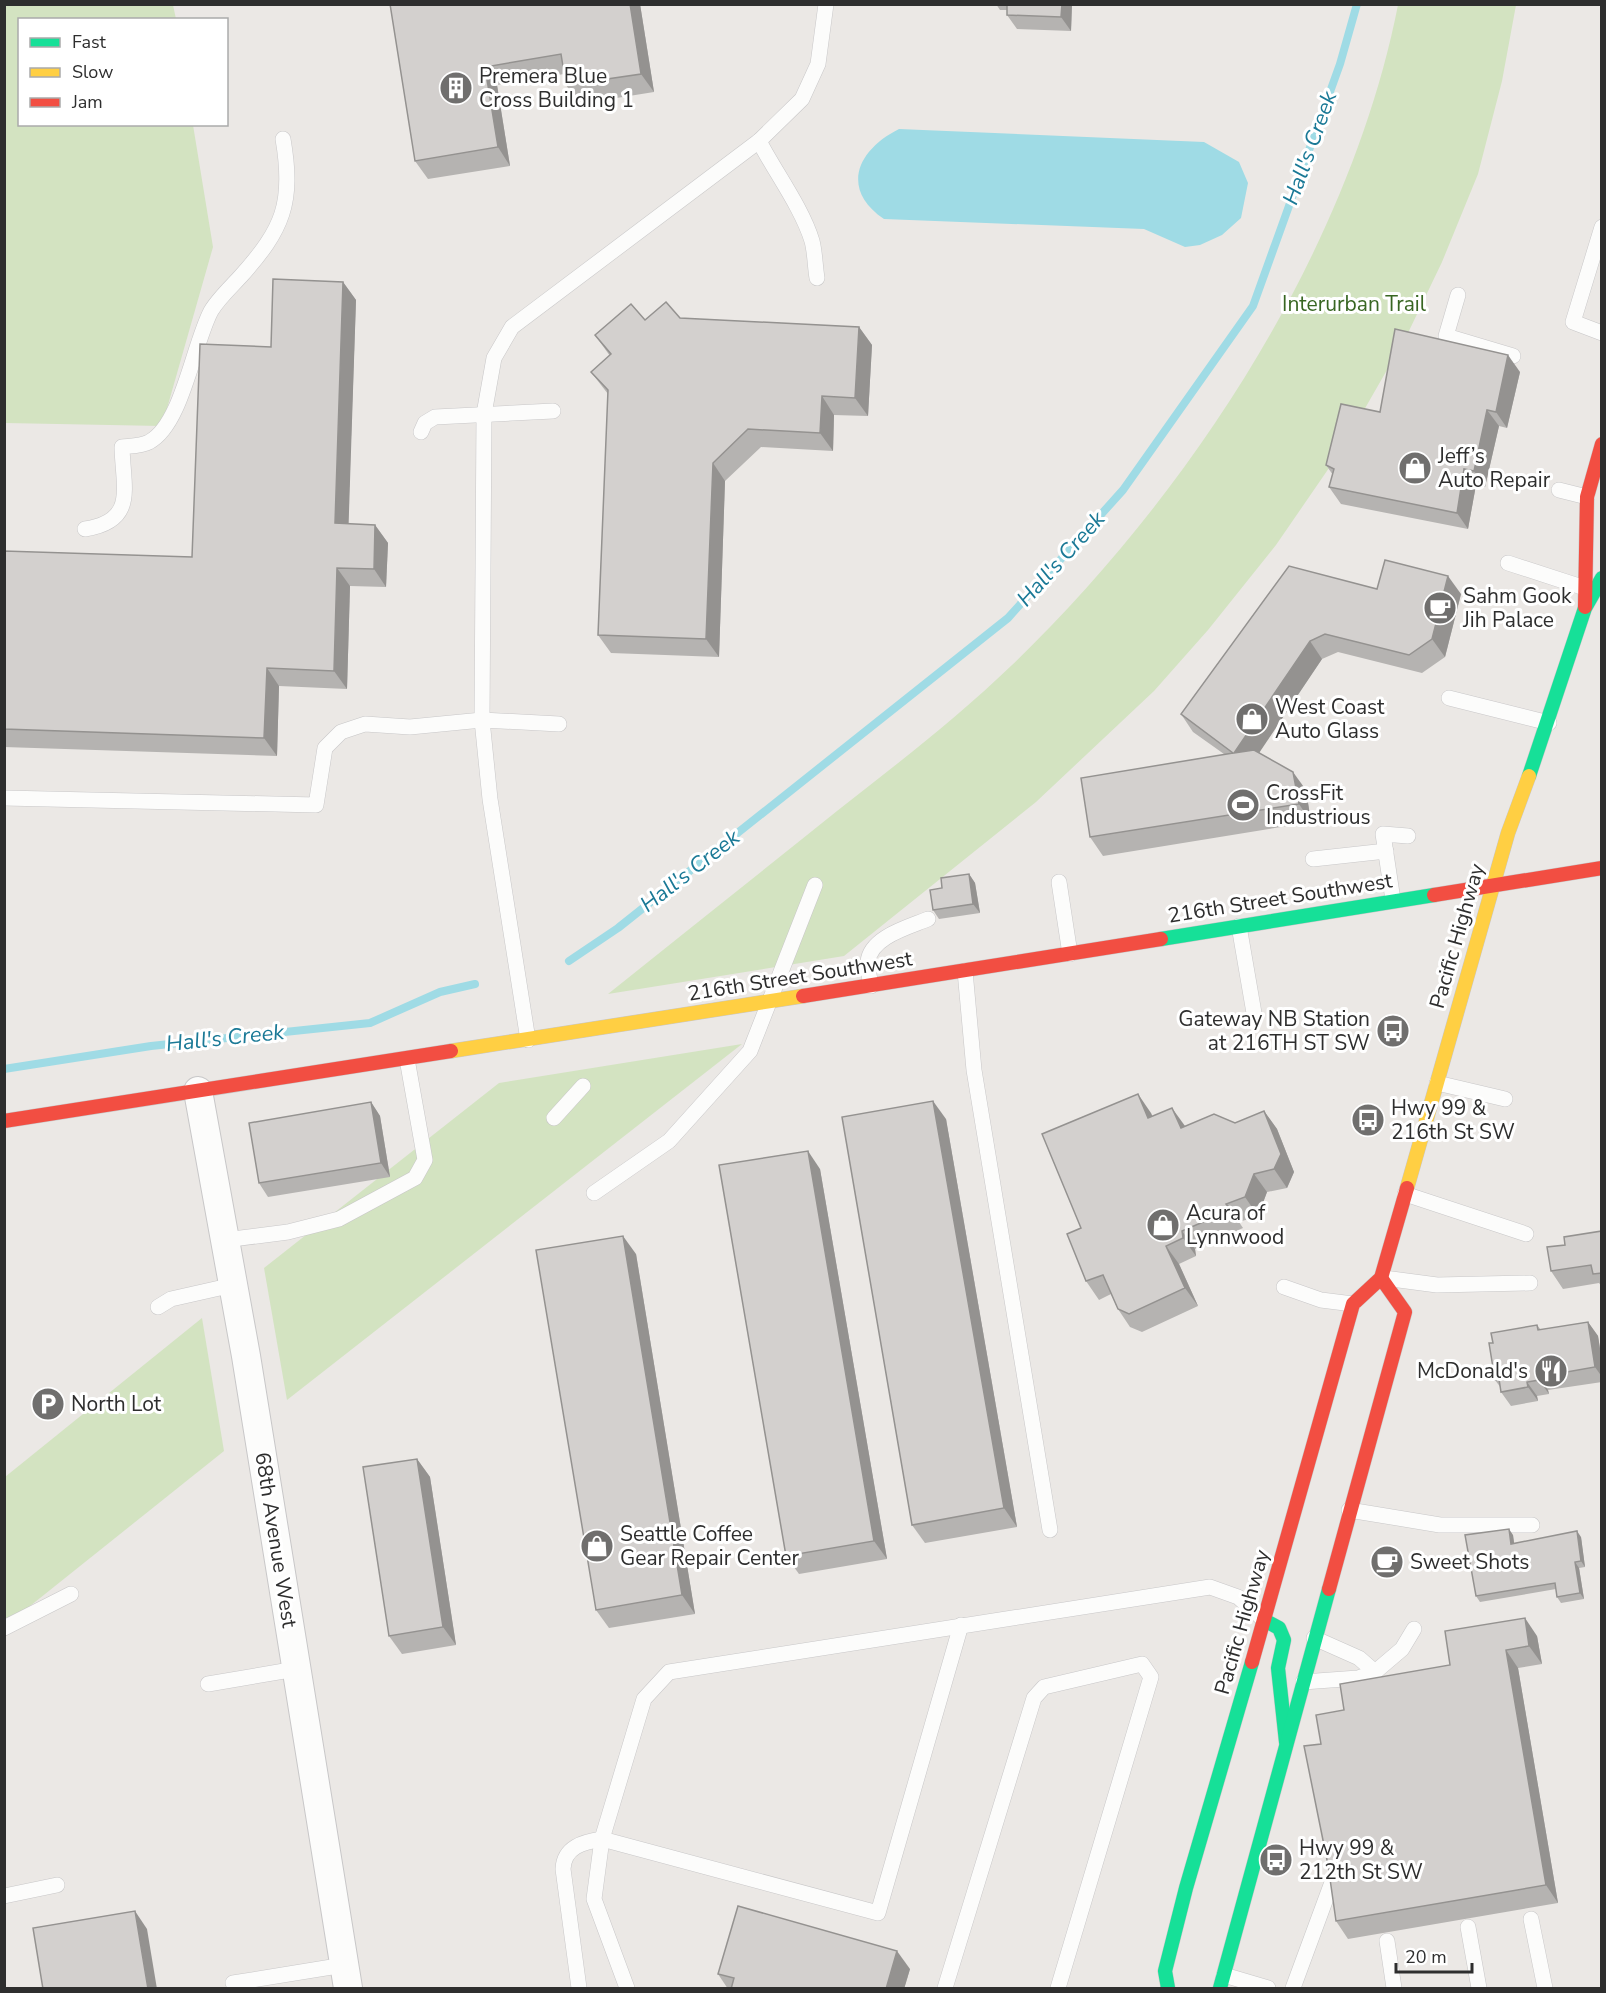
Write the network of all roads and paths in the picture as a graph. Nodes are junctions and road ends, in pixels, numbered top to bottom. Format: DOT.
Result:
graph roads {
  1 [pos="826,4"];
  2 [pos="283,139"];
  3 [pos="759,141"];
  4 [pos="1602,227"];
  5 [pos="817,278"];
  6 [pos="1458,295"];
  7 [pos="1602,333"];
  8 [pos="1513,356"];
  9 [pos="553,411"];
  10 [pos="484,414"];
  11 [pos="421,432"];
  12 [pos="1602,444"];
  13 [pos="1559,490"];
  14 [pos="1587,497"];
  15 [pos="85,529"];
  16 [pos="1508,564"];
  17 [pos="1602,578"];
  18 [pos="1585,588"];
  19 [pos="1585,609"];
  20 [pos="1449,698"];
  21 [pos="482,720"];
  22 [pos="1549,723"];
  23 [pos="559,724"];
  24 [pos="4,798"];
  25 [pos="1408,836"];
  26 [pos="1386,851"];
  27 [pos="1313,859"];
  28 [pos="1602,868"];
  29 [pos="1059,882"];
  30 [pos="1494,884"];
  31 [pos="815,885"];
  32 [pos="1393,900"];
  33 [pos="928,920"];
  34 [pos="1239,926"];
  35 [pos="1070,954"];
  36 [pos="965,971"];
  37 [pos="870,986"];
  38 [pos="768,1002"];
  39 [pos="1254,1012"];
  40 [pos="528,1040"];
  41 [pos="407,1059"];
  42 [pos="1437,1083"];
  43 [pos="583,1086"];
  44 [pos="198,1091"];
  45 [pos="1505,1099"];
  46 [pos="554,1118"];
  47 [pos="4,1121"];
  48 [pos="594,1193"];
  49 [pos="1406,1194"];
  50 [pos="1526,1234"];
  51 [pos="225,1240"];
  52 [pos="1381,1278"];
  53 [pos="1530,1283"];
  54 [pos="233,1285"];
  55 [pos="1284,1287"];
  56 [pos="1353,1304"];
  57 [pos="158,1307"];
  58 [pos="1349,1510"];
  59 [pos="1532,1525"];
  60 [pos="1050,1530"];
  61 [pos="71,1594"];
  62 [pos="1264,1620"];
  63 [pos="961,1625"];
  64 [pos="4,1628"];
  65 [pos="1414,1629"];
  66 [pos="1314,1638"];
  67 [pos="296,1669"];
  68 [pos="1375,1672"];
  69 [pos="1303,1682"];
  70 [pos="208,1684"];
  71 [pos="1286,1742"];
  72 [pos="602,1839"];
  73 [pos="57,1885"];
  74 [pos="1331,1885"];
  75 [pos="4,1896"];
  76 [pos="1531,1918"];
  77 [pos="1468,1927"];
  78 [pos="1387,1941"];
  79 [pos="346,1977"];
  80 [pos="1222,1982"];
  81 [pos="233,1983"];
  82 [pos="579,1989"];
  83 [pos="627,1989"];
  84 [pos="945,1989"];
  85 [pos="1058,1989"];
  86 [pos="1168,1989"];
  87 [pos="1268,1989"];
  88 [pos="1293,1989"];
  89 [pos="1395,1989"];
  90 [pos="1479,1989"];
  91 [pos="1545,1989"];
  1 -- 3 [label="lane"];
  2 -- 15 [label="lane"];
  3 -- 5 [label="lane"];
  3 -- 10 [label="lane"];
  4 -- 7 [label="lane"];
  6 -- 8 [label="lane"];
  9 -- 10 [label="lane"];
  10 -- 11 [label="lane"];
  10 -- 21 [label="lane"];
  12 -- 14 [label="main road, Pacific Highway"];
  13 -- 14 [label="lane"];
  14 -- 18 [label="main road, Pacific Highway"];
  16 -- 18 [label="lane"];
  17 -- 19 [label="main road, Pacific Highway"];
  18 -- 19 [label="main road, Pacific Highway"];
  19 -- 22 [label="main road, Pacific Highway"];
  20 -- 22 [label="lane"];
  21 -- 23 [label="lane"];
  21 -- 24 [label="lane"];
  21 -- 40 [label="lane"];
  22 -- 30 [label="main road, Pacific Highway"];
  25 -- 26 [label="lane"];
  26 -- 27 [label="lane"];
  26 -- 32 [label="lane"];
  28 -- 30 [label="main road, 216th Street Southwest"];
  29 -- 35 [label="lane"];
  30 -- 32 [label="main road, 216th Street Southwest"];
  30 -- 42 [label="main road, Pacific Highway"];
  31 -- 38 [label="lane"];
  32 -- 34 [label="main road, 216th Street Southwest"];
  33 -- 37 [label="lane"];
  34 -- 35 [label="main road, 216th Street Southwest"];
  34 -- 39 [label="lane"];
  35 -- 36 [label="main road, 216th Street Southwest"];
  36 -- 37 [label="main road, 216th Street Southwest"];
  36 -- 60 [label="lane"];
  37 -- 38 [label="main road, 216th Street Southwest"];
  38 -- 40 [label="main road, 216th Street Southwest"];
  38 -- 48 [label="lane"];
  40 -- 41 [label="main road, 216th Street Southwest"];
  41 -- 44 [label="main road, 216th Street Southwest"];
  41 -- 51 [label="lane"];
  42 -- 45 [label="lane"];
  42 -- 49 [label="main road, Pacific Highway"];
  43 -- 46 [label="lane"];
  44 -- 47 [label="main road, 216th Street Southwest"];
  44 -- 51 [label="street, 68th Avenue West"];
  49 -- 50 [label="lane"];
  49 -- 52 [label="main road, Pacific Highway"];
  51 -- 54 [label="street, 68th Avenue West"];
  52 -- 53 [label="lane"];
  52 -- 56 [label="main road"];
  52 -- 58 [label="main road"];
  54 -- 57 [label="lane"];
  54 -- 67 [label="street, 68th Avenue West"];
  55 -- 56 [label="lane"];
  56 -- 62 [label="main road, Pacific Highway"];
  58 -- 59 [label="lane"];
  58 -- 66 [label="main road"];
  61 -- 64 [label="lane"];
  62 -- 63 [label="lane"];
  62 -- 71 [label="main road"];
  62 -- 86 [label="main road, Pacific Highway"];
  63 -- 72 [label="lane"];
  63 -- 72 [label="lane"];
  65 -- 68 [label="lane"];
  66 -- 68 [label="lane"];
  66 -- 69 [label="main road"];
  67 -- 70 [label="lane"];
  67 -- 79 [label="street, 68th Avenue West"];
  68 -- 69 [label="lane"];
  69 -- 71 [label="main road"];
  71 -- 80 [label="main road"];
  72 -- 82 [label="lane"];
  72 -- 83 [label="lane"];
  73 -- 75 [label="lane"];
  74 -- 88 [label="lane"];
  76 -- 91 [label="lane"];
  77 -- 90 [label="lane"];
  78 -- 89 [label="lane"];
  79 -- 81 [label="lane"];
  80 -- 87 [label="lane"];
  84 -- 85 [label="lane"];
}
